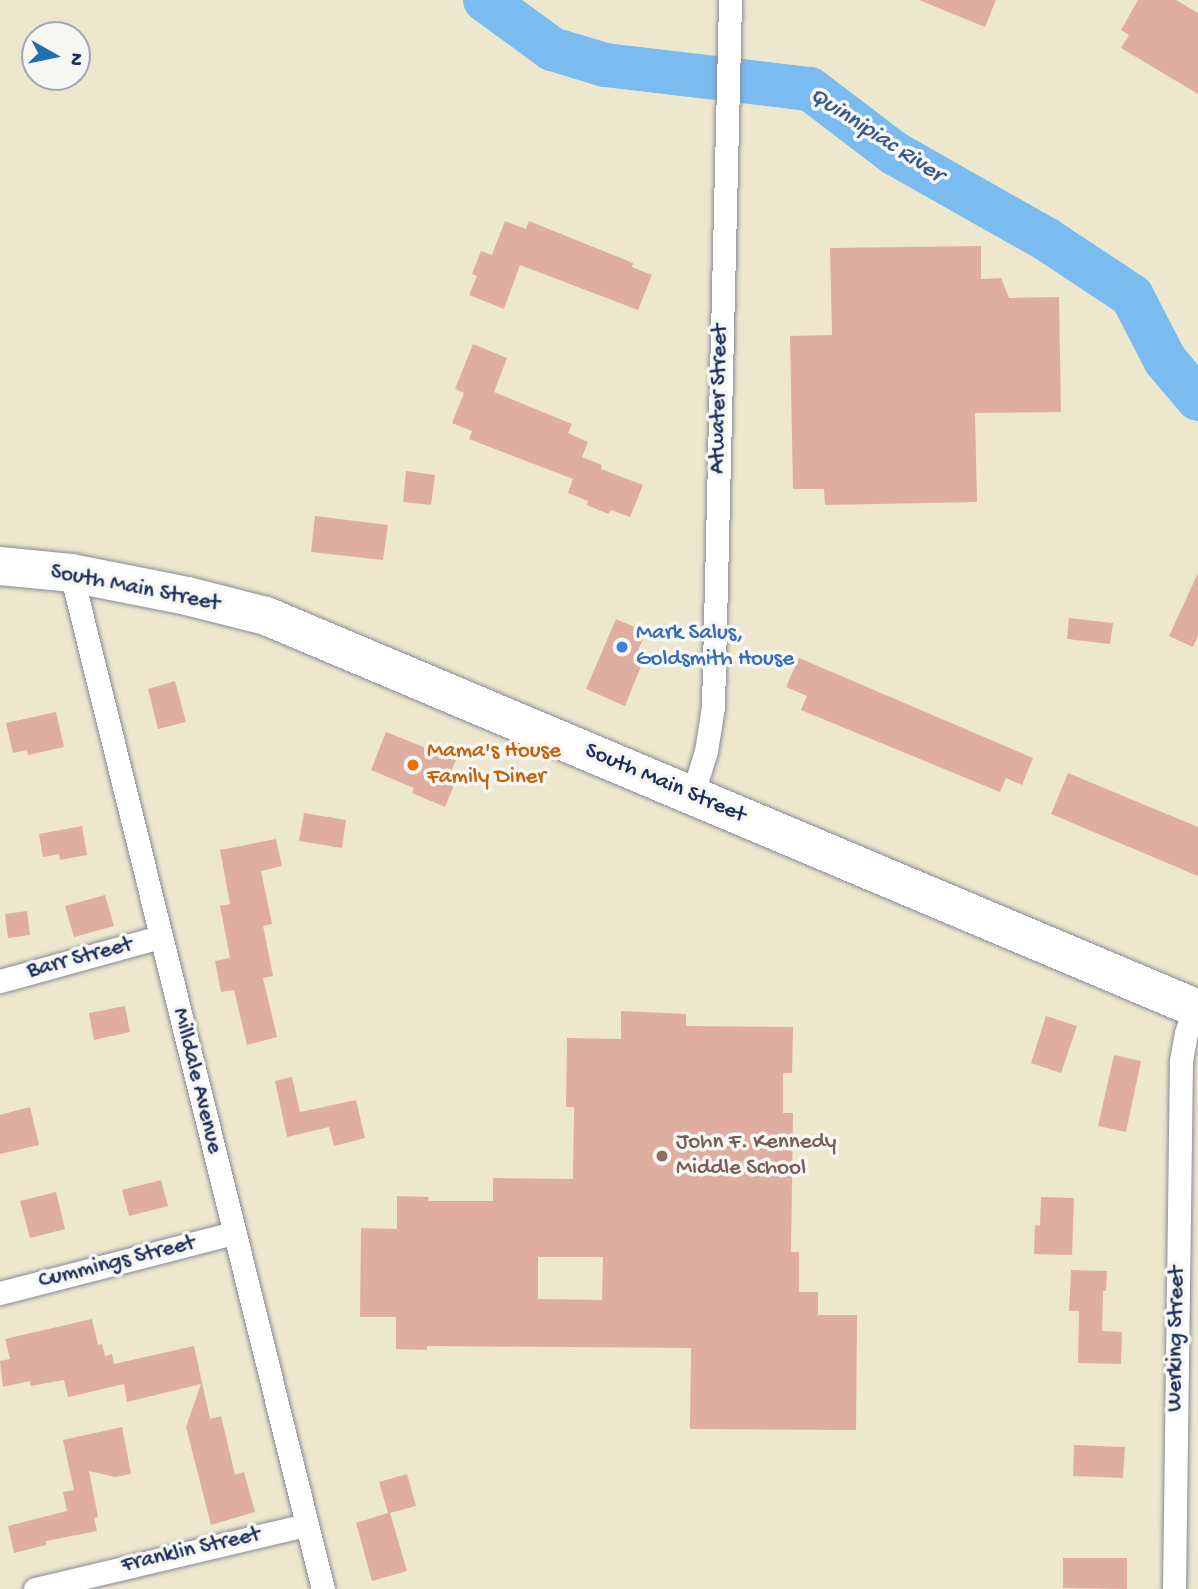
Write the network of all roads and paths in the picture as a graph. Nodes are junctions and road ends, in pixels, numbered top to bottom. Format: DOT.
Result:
graph roads {
  1 [pos="730,0"];
  2 [pos="0,566"];
  3 [pos="71,573"];
  4 [pos="692,796"];
  5 [pos="160,937"];
  6 [pos="0,981"];
  7 [pos="1197,1008"];
  8 [pos="234,1233"];
  9 [pos="0,1293"];
  10 [pos="306,1525"];
  11 [pos="34,1589"];
  12 [pos="323,1589"];
  13 [pos="1174,1589"];
  1 -- 4 [label="street, Atwater Street"];
  2 -- 3 [label="highway, South Main Street"];
  3 -- 4 [label="highway, South Main Street"];
  3 -- 5 [label="street, Milldale Avenue"];
  4 -- 7 [label="highway, South Main Street"];
  5 -- 6 [label="street, Barr Street"];
  5 -- 8 [label="street, Milldale Avenue"];
  7 -- 13 [label="street, Werking Street"];
  8 -- 9 [label="street, Cummings Street"];
  8 -- 10 [label="street, Milldale Avenue"];
  10 -- 11 [label="street, Franklin Street"];
  10 -- 12 [label="street, Milldale Avenue"];
}
